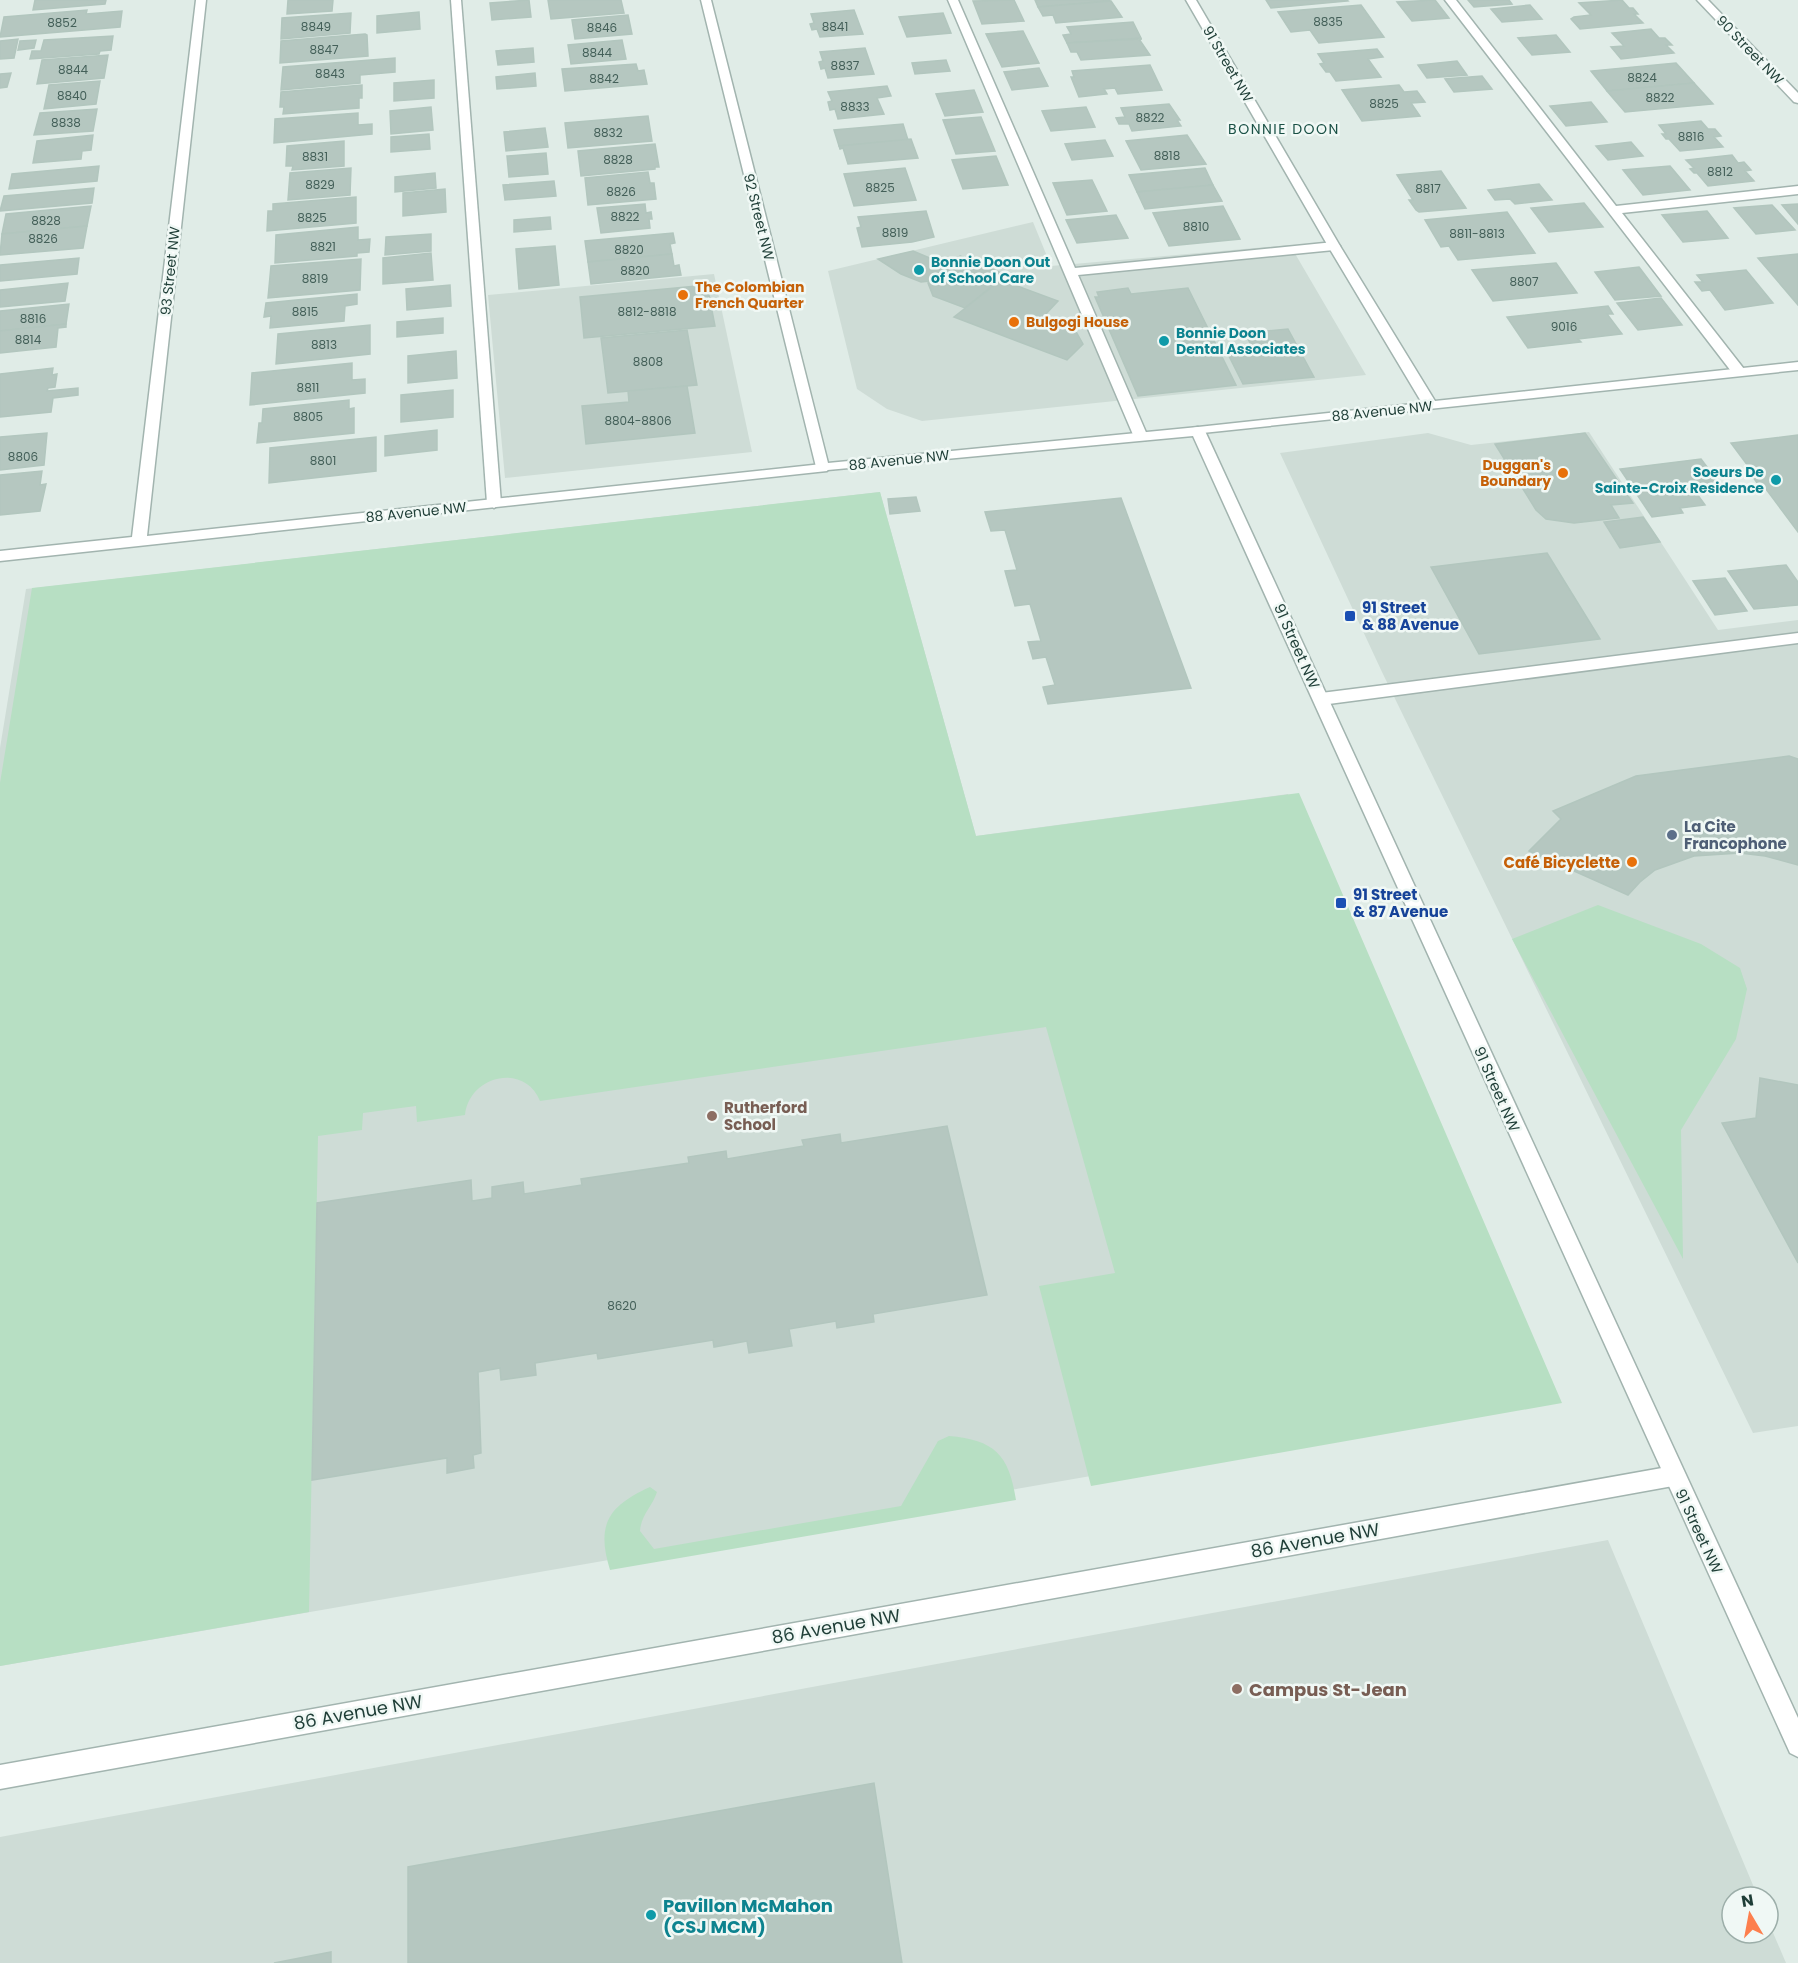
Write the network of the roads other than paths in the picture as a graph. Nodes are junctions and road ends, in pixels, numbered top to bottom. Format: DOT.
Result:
graph roads {
  1 [pos="201,0"];
  2 [pos="456,0"];
  3 [pos="706,0"];
  4 [pos="953,0"];
  5 [pos="1191,0"];
  6 [pos="1450,0"];
  7 [pos="1702,0"];
  8 [pos="1798,100"];
  9 [pos="1798,190"];
  10 [pos="1614,210"];
  11 [pos="1334,246"];
  12 [pos="1070,272"];
  13 [pos="1798,366"];
  14 [pos="1739,372"];
  15 [pos="1431,406"];
  16 [pos="1198,431"];
  17 [pos="1141,437"];
  18 [pos="822,468"];
  19 [pos="494,503"];
  20 [pos="139,541"];
  21 [pos="0,556"];
  22 [pos="1798,638"];
  23 [pos="1321,699"];
  24 [pos="1673,1476"];
  25 [pos="1798,1745"];
  26 [pos="0,1777"];
  1 -- 20 [label="street, 93 Street NW"];
  2 -- 19 [label="street"];
  3 -- 18 [label="street, 92 Street NW"];
  4 -- 12 [label="street"];
  5 -- 11 [label="street, 91 Street NW"];
  6 -- 10 [label="street"];
  7 -- 8 [label="street, 90 Street NW"];
  9 -- 10 [label="street"];
  10 -- 14 [label="street"];
  11 -- 12 [label="street"];
  11 -- 15 [label="street, 91 Street NW"];
  12 -- 17 [label="street"];
  13 -- 14 [label="street, 88 Avenue NW"];
  14 -- 15 [label="street, 88 Avenue NW"];
  15 -- 16 [label="street, 88 Avenue NW"];
  16 -- 17 [label="street, 88 Avenue NW"];
  16 -- 23 [label="street, 91 Street NW"];
  17 -- 18 [label="street, 88 Avenue NW"];
  18 -- 19 [label="street, 88 Avenue NW"];
  19 -- 20 [label="street, 88 Avenue NW"];
  20 -- 21 [label="street, 88 Avenue NW"];
  22 -- 23 [label="street"];
  23 -- 24 [label="street, 91 Street NW"];
  24 -- 25 [label="street, 91 Street NW"];
  24 -- 26 [label="street, 86 Avenue NW"];
}
